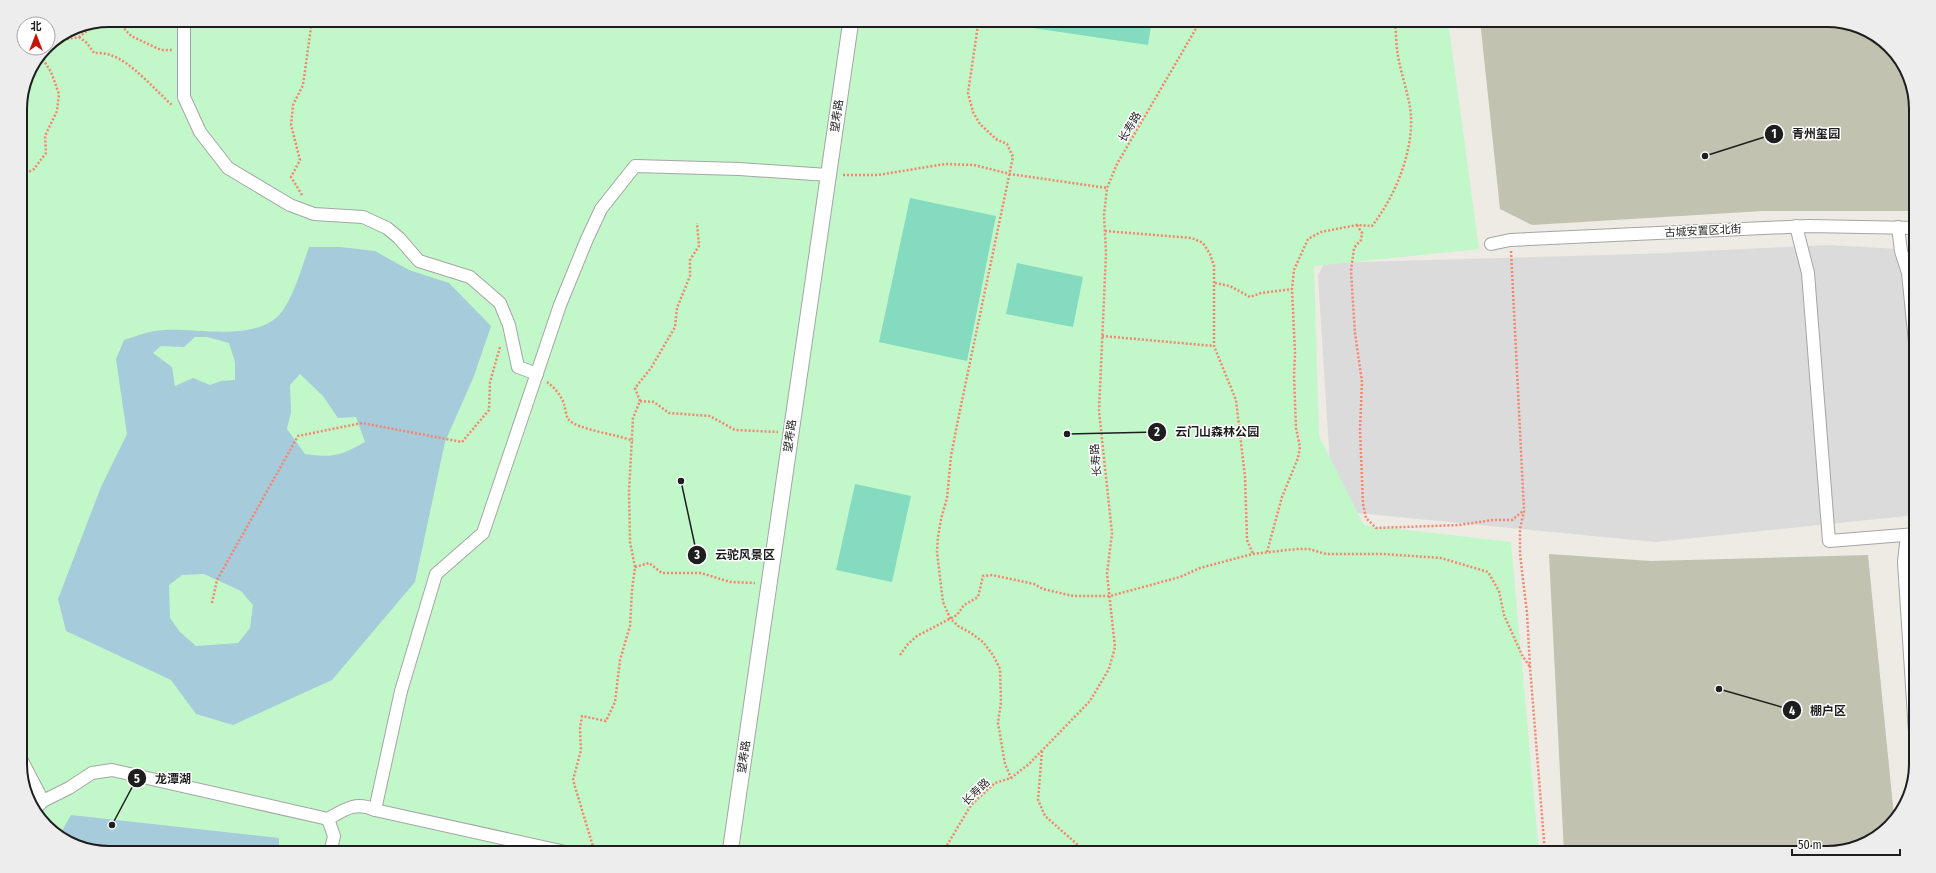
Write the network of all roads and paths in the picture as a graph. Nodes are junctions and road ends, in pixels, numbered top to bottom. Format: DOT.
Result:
graph roads {
  1 [pos="123,27"];
  2 [pos="184,27"];
  3 [pos="311,27"];
  4 [pos="850,27"];
  5 [pos="978,27"];
  6 [pos="1197,27"];
  7 [pos="1396,27"];
  8 [pos="89,30"];
  9 [pos="80,37"];
  10 [pos="66,40"];
  11 [pos="184,50"];
  12 [pos="44,59"];
  13 [pos="189,108"];
  14 [pos="27,173"];
  15 [pos="1010,174"];
  16 [pos="828,175"];
  17 [pos="1107,188"];
  18 [pos="314,214"];
  19 [pos="697,223"];
  20 [pos="1357,225"];
  21 [pos="1796,226"];
  22 [pos="1898,227"];
  23 [pos="1909,228"];
  24 [pos="1105,231"];
  25 [pos="1510,240"];
  26 [pos="1491,244"];
  27 [pos="1215,283"];
  28 [pos="1909,283"];
  29 [pos="1292,290"];
  30 [pos="509,325"];
  31 [pos="1102,336"];
  32 [pos="1214,346"];
  33 [pos="537,374"];
  34 [pos="640,401"];
  35 [pos="791,434"];
  36 [pos="633,441"];
  37 [pos="1524,511"];
  38 [pos="1909,535"];
  39 [pos="1909,543"];
  40 [pos="1267,552"];
  41 [pos="1253,554"];
  42 [pos="635,567"];
  43 [pos="768,587"];
  44 [pos="1110,596"];
  45 [pos="212,603"];
  46 [pos="950,618"];
  47 [pos="1909,640"];
  48 [pos="900,655"];
  49 [pos="1530,667"];
  50 [pos="1042,751"];
  51 [pos="27,771"];
  52 [pos="1011,778"];
  53 [pos="43,801"];
  54 [pos="38,806"];
  55 [pos="375,810"];
  56 [pos="328,819"];
  57 [pos="332,846"];
  58 [pos="538,846"];
  59 [pos="592,846"];
  60 [pos="731,846"];
  61 [pos="947,846"];
  62 [pos="1079,846"];
  63 [pos="1544,846"];
  1 -- 11 [label="path"];
  2 -- 11 [label="street"];
  3 -- 18 [label="path"];
  4 -- 16 [label="street, 望寿路"];
  5 -- 15 [label="path"];
  6 -- 17 [label="path, 长寿路"];
  7 -- 20 [label="path"];
  8 -- 9 [label="path"];
  9 -- 10 [label="path"];
  9 -- 13 [label="path"];
  11 -- 13 [label="street"];
  12 -- 14 [label="path"];
  13 -- 18 [label="street"];
  15 -- 16 [label="path"];
  15 -- 17 [label="path"];
  15 -- 46 [label="path"];
  16 -- 33 [label="street"];
  16 -- 35 [label="street, 望寿路"];
  17 -- 24 [label="path, 长寿路"];
  18 -- 30 [label="street"];
  19 -- 34 [label="path"];
  20 -- 29 [label="path"];
  20 -- 37 [label="path"];
  21 -- 22 [label="street, 古城安置区北街"];
  21 -- 25 [label="street, 古城安置区北街"];
  21 -- 38 [label="street"];
  22 -- 23 [label="street, 古城安置区北街"];
  22 -- 28 [label="street"];
  24 -- 27 [label="path"];
  24 -- 31 [label="path, 长寿路"];
  25 -- 26 [label="street, 古城安置区北街"];
  25 -- 37 [label="path"];
  27 -- 29 [label="path"];
  27 -- 32 [label="path"];
  29 -- 40 [label="path"];
  30 -- 33 [label="street"];
  30 -- 45 [label="path"];
  31 -- 32 [label="path"];
  31 -- 44 [label="path, 长寿路"];
  32 -- 41 [label="path"];
  33 -- 36 [label="path"];
  33 -- 55 [label="street"];
  34 -- 35 [label="path"];
  34 -- 36 [label="path"];
  35 -- 43 [label="street, 望寿路"];
  36 -- 42 [label="path"];
  37 -- 49 [label="path"];
  39 -- 47 [label="street"];
  40 -- 41 [label="path"];
  40 -- 49 [label="path"];
  41 -- 44 [label="path"];
  42 -- 43 [label="path"];
  42 -- 59 [label="path"];
  43 -- 60 [label="street, 望寿路"];
  44 -- 46 [label="path"];
  44 -- 50 [label="path, 长寿路"];
  46 -- 48 [label="path"];
  46 -- 52 [label="path"];
  49 -- 63 [label="path"];
  50 -- 52 [label="path, 长寿路"];
  50 -- 62 [label="path"];
  51 -- 53 [label="street"];
  52 -- 61 [label="path, 长寿路"];
  53 -- 54 [label="street"];
  53 -- 56 [label="street"];
  55 -- 56 [label="street"];
  55 -- 58 [label="street"];
  56 -- 57 [label="street"];
}
